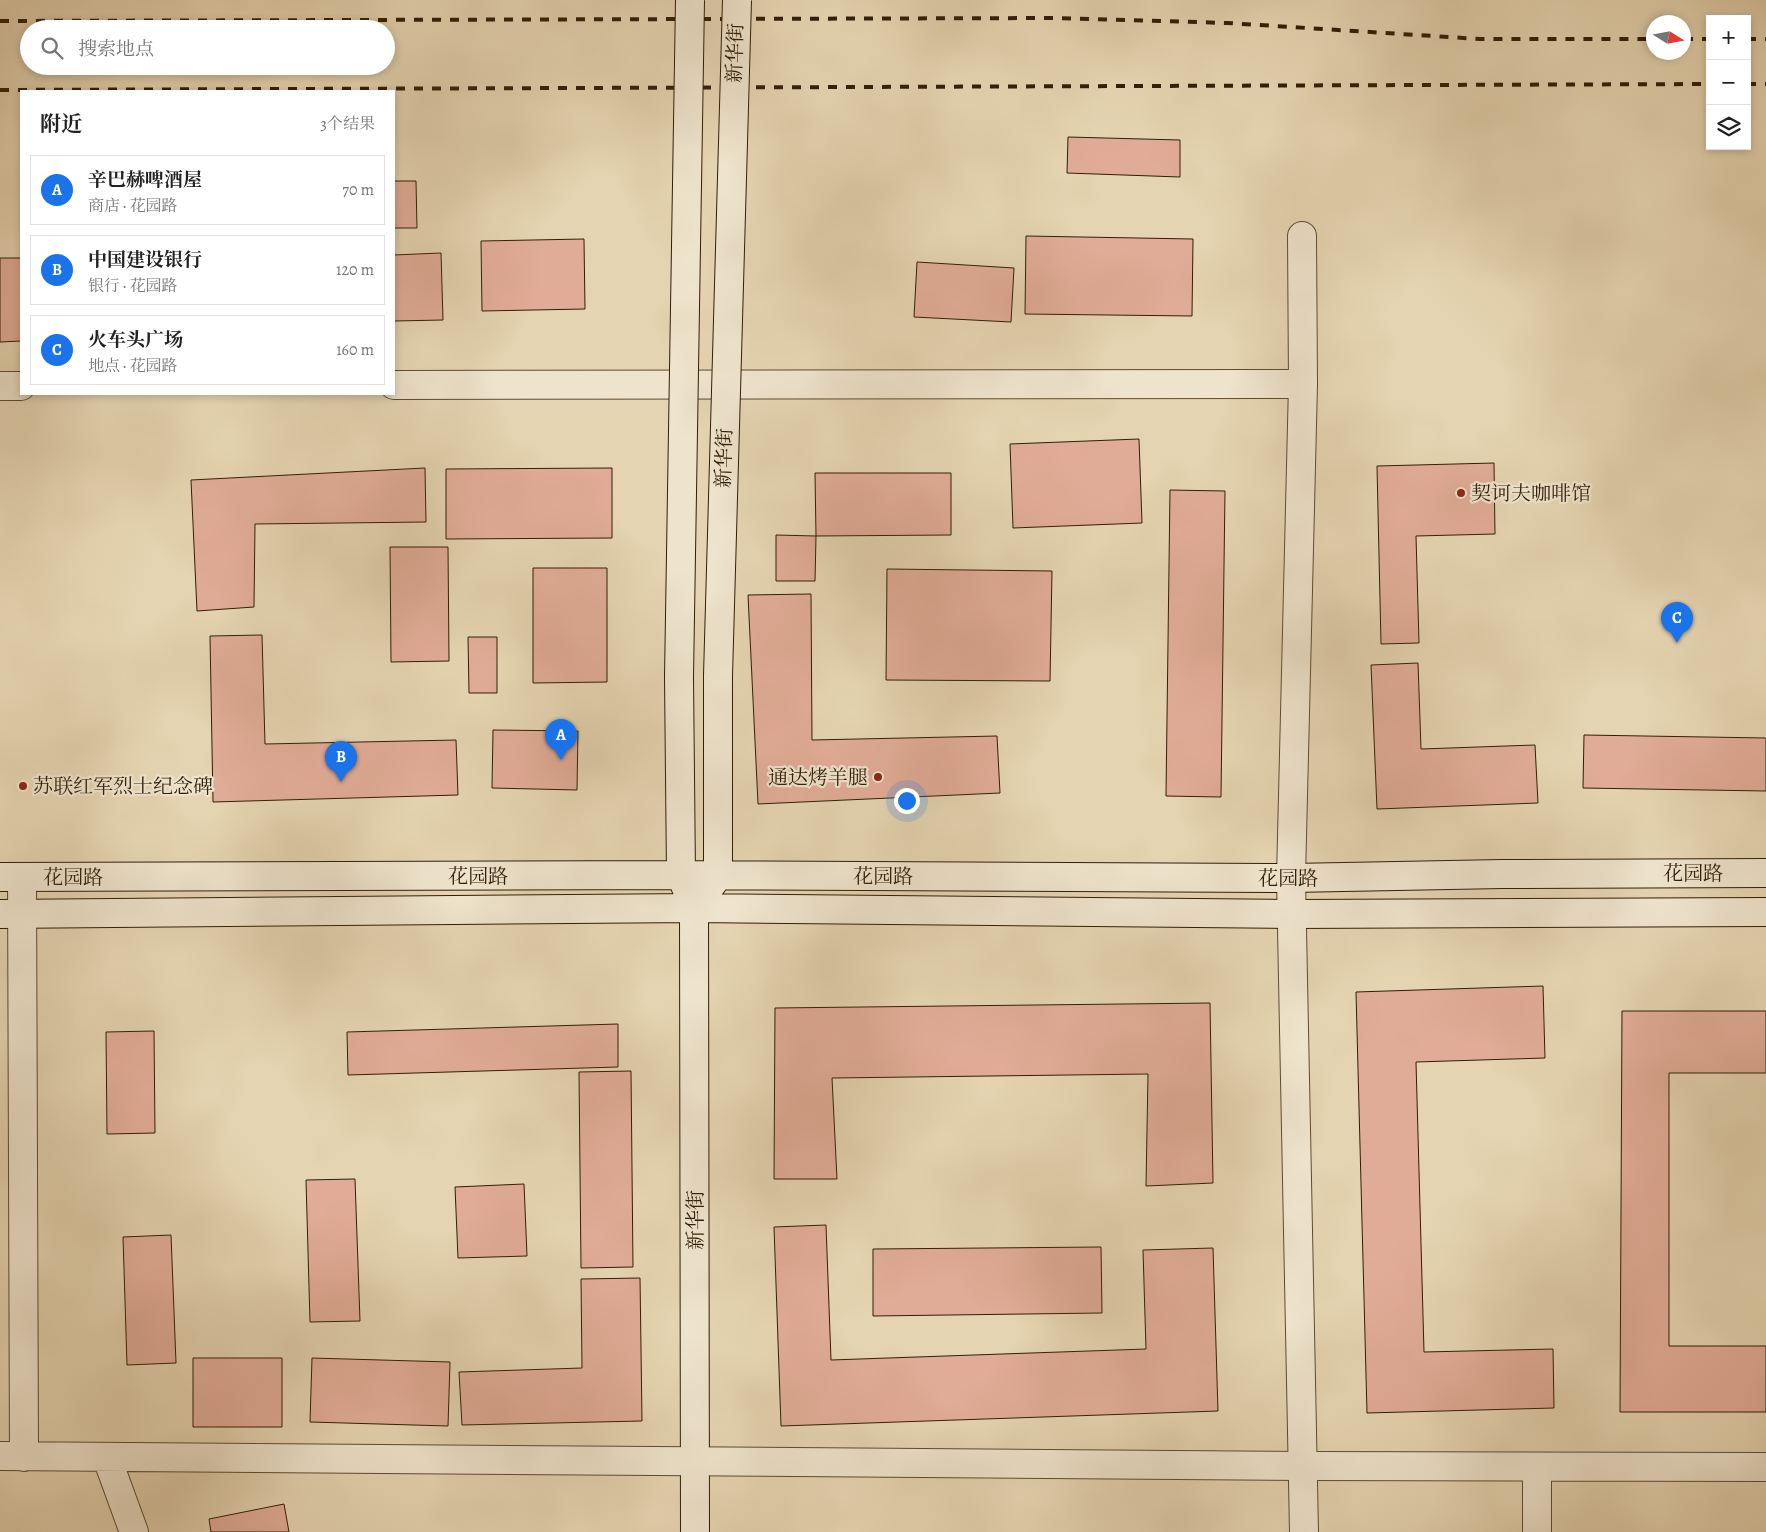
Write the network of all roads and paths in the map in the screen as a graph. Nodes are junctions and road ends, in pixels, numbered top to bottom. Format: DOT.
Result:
graph roads {
  1 [pos="690,0"];
  2 [pos="737,0"];
  3 [pos="1302,236"];
  4 [pos="1303,384"];
  5 [pos="395,385"];
  6 [pos="0,386"];
  7 [pos="20,386"];
  8 [pos="1766,873"];
  9 [pos="681,875"];
  10 [pos="718,876"];
  11 [pos="11,877"];
  12 [pos="1291,878"];
  13 [pos="694,908"];
  14 [pos="1766,912"];
  15 [pos="11,914"];
  16 [pos="1291,914"];
  17 [pos="12,1457"];
  18 [pos="107,1458"];
  19 [pos="696,1462"];
  20 [pos="1304,1466"];
  21 [pos="1537,1467"];
  22 [pos="1766,1467"];
  23 [pos="134,1532"];
  24 [pos="695,1532"];
  25 [pos="1304,1532"];
  26 [pos="1537,1532"];
  1 -- 9 [label="main road, 新华街, bridge"];
  2 -- 10 [label="main road, 新华街, bridge"];
  3 -- 4 [label="main road"];
  4 -- 5 [label="main road"];
  4 -- 12 [label="main road"];
  6 -- 7 [label="main road"];
  8 -- 12 [label="main road, 花园路"];
  9 -- 10 [label="main road, 花园路"];
  9 -- 11 [label="main road, 花园路"];
  9 -- 13 [label="main road, 新华街"];
  10 -- 12 [label="main road, 花园路"];
  10 -- 13 [label="main road"];
  11 -- 15 [label="main road"];
  12 -- 16 [label="main road"];
  13 -- 15 [label="main road, 花园路"];
  13 -- 16 [label="main road, 花园路"];
  13 -- 19 [label="main road, 新华街"];
  14 -- 16 [label="main road, 花园路"];
  15 -- 17 [label="main road"];
  16 -- 20 [label="main road"];
  17 -- 18 [label="main road"];
  18 -- 19 [label="main road"];
  18 -- 23 [label="main road"];
  19 -- 20 [label="main road"];
  19 -- 24 [label="main road, 新华街"];
  20 -- 21 [label="main road"];
  20 -- 25 [label="main road"];
  21 -- 22 [label="main road"];
  21 -- 26 [label="main road"];
}
